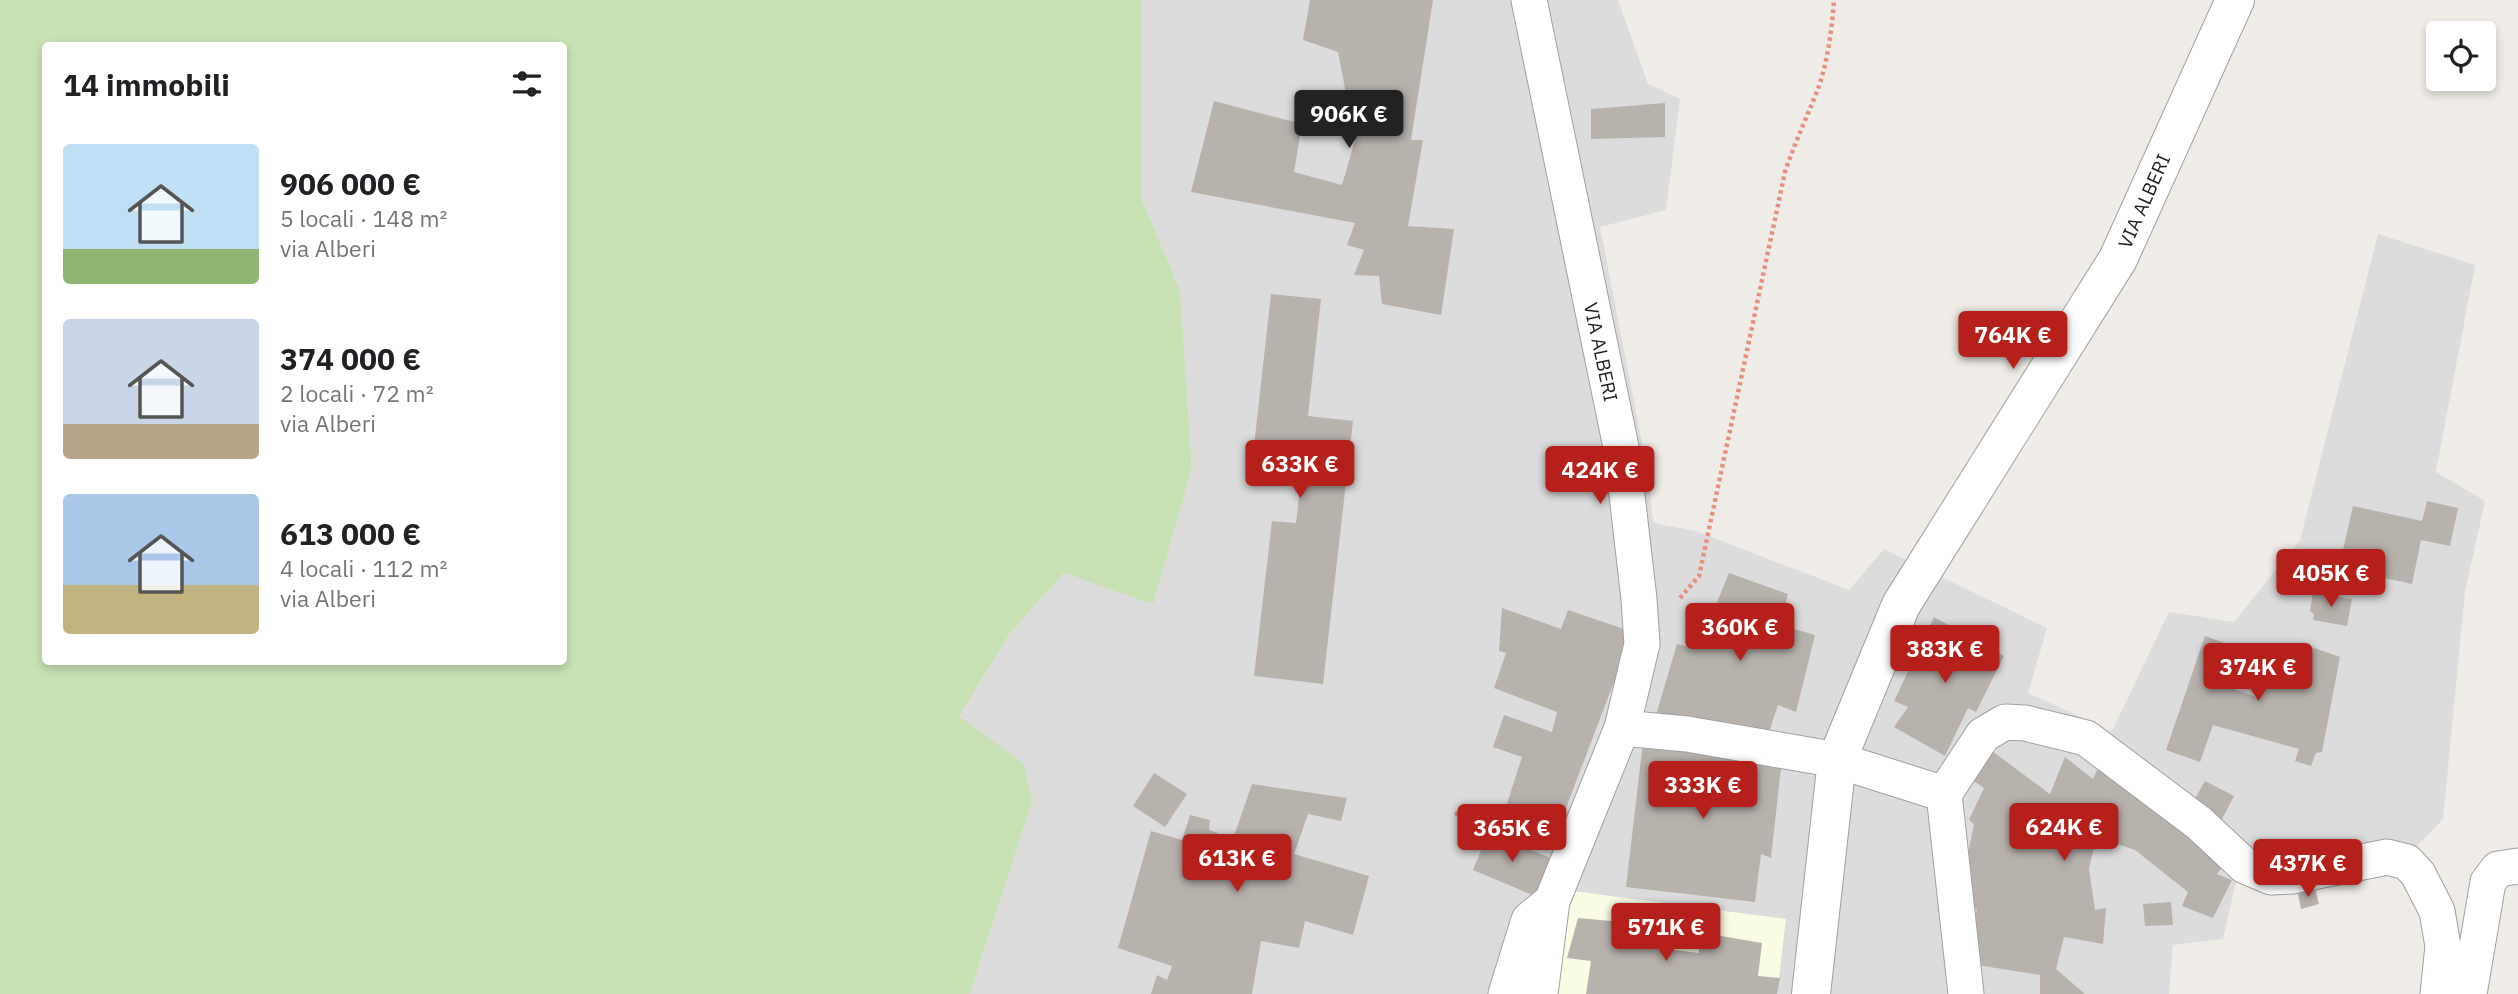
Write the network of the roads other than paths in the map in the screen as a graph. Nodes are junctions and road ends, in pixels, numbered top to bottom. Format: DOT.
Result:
graph roads {
  1 [pos="1529,0"];
  2 [pos="2235,0"];
  3 [pos="1622,728"];
  4 [pos="1838,760"];
  5 [pos="1944,794"];
  6 [pos="2518,866"];
  7 [pos="1552,901"];
  8 [pos="1506,994"];
  9 [pos="1540,994"];
  10 [pos="1811,994"];
  11 [pos="1966,994"];
  12 [pos="2438,994"];
  13 [pos="2469,994"];
  1 -- 3 [label="street, VIA ALBERI"];
  2 -- 4 [label="street, VIA ALBERI"];
  3 -- 4 [label="street"];
  3 -- 7 [label="street, VIA ALBERI"];
  4 -- 5 [label="street"];
  4 -- 10 [label="street, VIA ALBERI"];
  5 -- 11 [label="street"];
  5 -- 12 [label="street"];
  6 -- 13 [label="street"];
  7 -- 8 [label="street, VIA ALBERI"];
  7 -- 9 [label="street, VIA ALBERI"];
}
